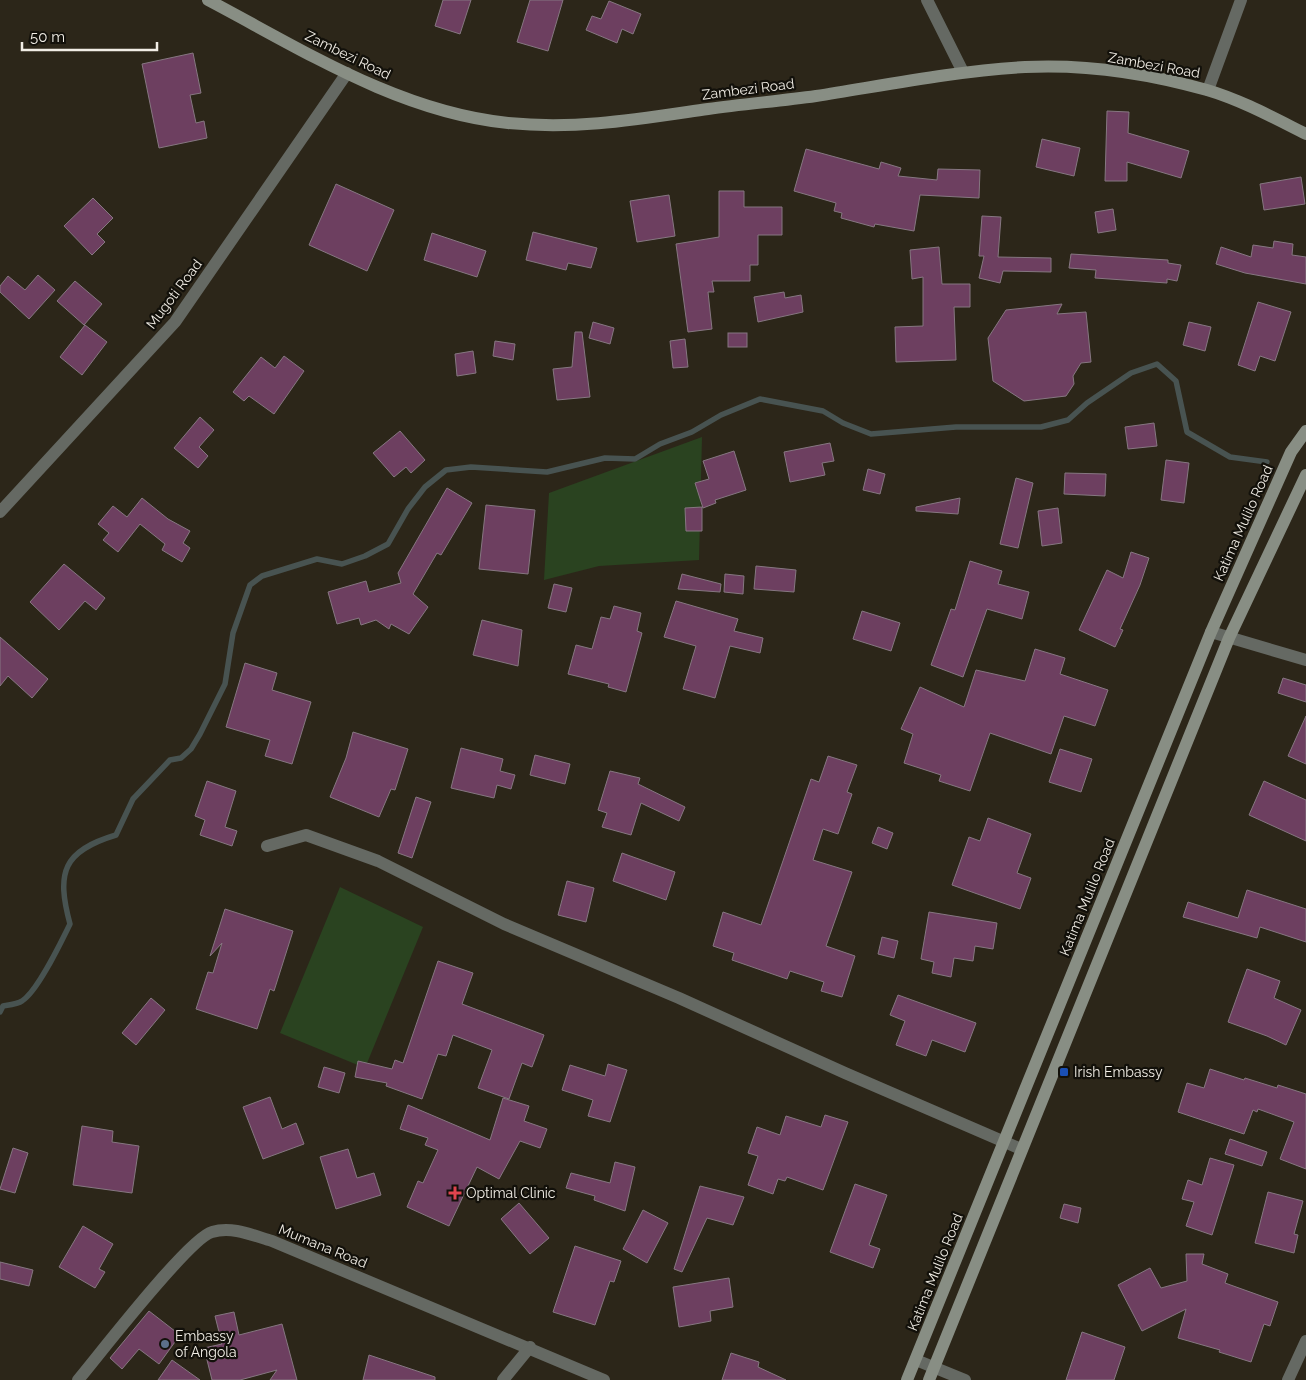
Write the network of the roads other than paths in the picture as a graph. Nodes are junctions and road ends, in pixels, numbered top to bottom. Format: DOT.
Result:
graph roads {
  1 [pos="208,0"];
  2 [pos="927,0"];
  3 [pos="1241,0"];
  4 [pos="963,72"];
  5 [pos="347,73"];
  6 [pos="1208,90"];
  7 [pos="1306,134"];
  8 [pos="1306,431"];
  9 [pos="1306,475"];
  10 [pos="0,512"];
  11 [pos="1211,632"];
  12 [pos="1229,638"];
  13 [pos="1306,660"];
  14 [pos="267,846"];
  15 [pos="1003,1141"];
  16 [pos="1021,1149"];
  17 [pos="1306,1342"];
  18 [pos="530,1347"];
  19 [pos="916,1360"];
  20 [pos="934,1367"];
  21 [pos="78,1380"];
  22 [pos="503,1380"];
  23 [pos="604,1380"];
  24 [pos="907,1380"];
  25 [pos="929,1380"];
  26 [pos="965,1380"];
  27 [pos="1288,1380"];
  1 -- 5 [label="main road, Zambezi Road"];
  2 -- 4 [label="street"];
  3 -- 6 [label="street"];
  4 -- 5 [label="main road, Zambezi Road"];
  4 -- 6 [label="main road, Zambezi Road"];
  5 -- 10 [label="street, Mugoti Road"];
  6 -- 7 [label="main road, Zambezi Road"];
  8 -- 11 [label="main road, Katima Mulilo Road"];
  9 -- 12 [label="main road"];
  11 -- 12 [label="street"];
  11 -- 15 [label="main road, Katima Mulilo Road"];
  12 -- 13 [label="street"];
  12 -- 16 [label="main road"];
  14 -- 15 [label="street"];
  15 -- 16 [label="street"];
  15 -- 19 [label="main road, Katima Mulilo Road"];
  16 -- 20 [label="main road"];
  17 -- 27 [label="street"];
  18 -- 21 [label="street, Mumana Road"];
  18 -- 22 [label="street"];
  18 -- 23 [label="street, Mumana Road"];
  19 -- 20 [label="street"];
  19 -- 24 [label="main road, Katima Mulilo Road"];
  20 -- 25 [label="main road"];
  20 -- 26 [label="street"];
}
